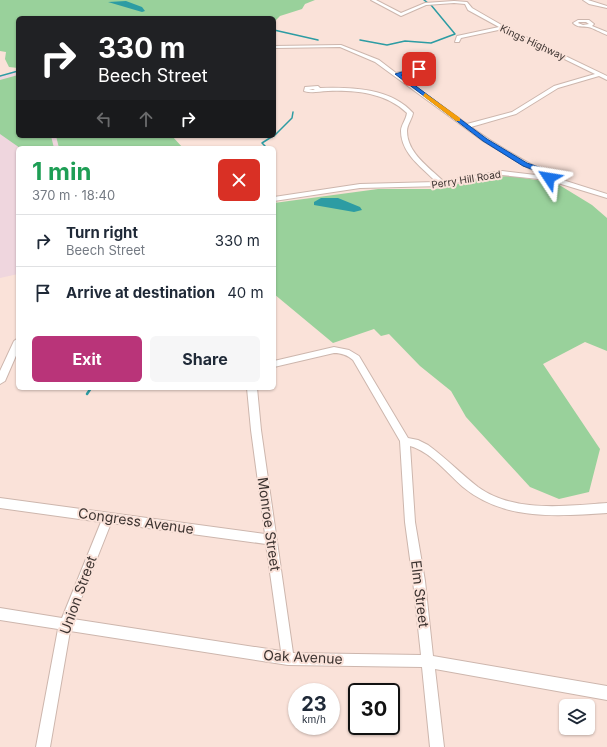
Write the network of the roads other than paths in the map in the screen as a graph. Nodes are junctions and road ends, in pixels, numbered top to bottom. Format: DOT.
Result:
graph roads {
  1 [pos="372,0"];
  2 [pos="585,0"];
  3 [pos="466,2"];
  4 [pos="607,7"];
  5 [pos="589,26"];
  6 [pos="503,28"];
  7 [pos="607,34"];
  8 [pos="457,40"];
  9 [pos="276,46"];
  10 [pos="430,66"];
  11 [pos="397,74"];
  12 [pos="599,74"];
  13 [pos="607,78"];
  14 [pos="318,90"];
  15 [pos="467,126"];
  16 [pos="549,178"];
  17 [pos="442,184"];
  18 [pos="607,196"];
  19 [pos="276,199"];
  20 [pos="16,345"];
  21 [pos="276,364"];
  22 [pos="0,381"];
  23 [pos="252,390"];
  24 [pos="405,441"];
  25 [pos="0,503"];
  26 [pos="607,508"];
  27 [pos="108,517"];
  28 [pos="271,540"];
  29 [pos="0,614"];
  30 [pos="65,624"];
  31 [pos="288,659"];
  32 [pos="428,661"];
  33 [pos="607,693"];
  34 [pos="43,747"];
  35 [pos="437,747"];
  1 -- 3 [label="street, Kings Highway"];
  2 -- 4 [label="street"];
  3 -- 6 [label="street, Kings Highway"];
  5 -- 7 [label="street"];
  6 -- 8 [label="street"];
  6 -- 12 [label="street, Kings Highway"];
  9 -- 11 [label="street"];
  10 -- 11 [label="street"];
  11 -- 15 [label="street"];
  12 -- 13 [label="street, Kings Highway"];
  12 -- 15 [label="street"];
  14 -- 17 [label="street"];
  15 -- 16 [label="street"];
  16 -- 17 [label="street, Perry Hill Road"];
  16 -- 18 [label="street, Perry Hill Road"];
  17 -- 19 [label="street, Perry Hill Road"];
  20 -- 22 [label="street"];
  21 -- 24 [label="street"];
  23 -- 28 [label="street, Monroe Street"];
  24 -- 26 [label="street"];
  24 -- 32 [label="street, Elm Street"];
  25 -- 27 [label="street, Congress Avenue"];
  27 -- 28 [label="street, Congress Avenue"];
  27 -- 30 [label="street, Union Street"];
  28 -- 31 [label="street, Monroe Street"];
  29 -- 30 [label="street, Oak Avenue"];
  30 -- 31 [label="street, Oak Avenue"];
  30 -- 34 [label="street, Union Street"];
  31 -- 32 [label="street, Oak Avenue"];
  32 -- 33 [label="street, Oak Avenue"];
  32 -- 35 [label="street, Elm Street"];
}
